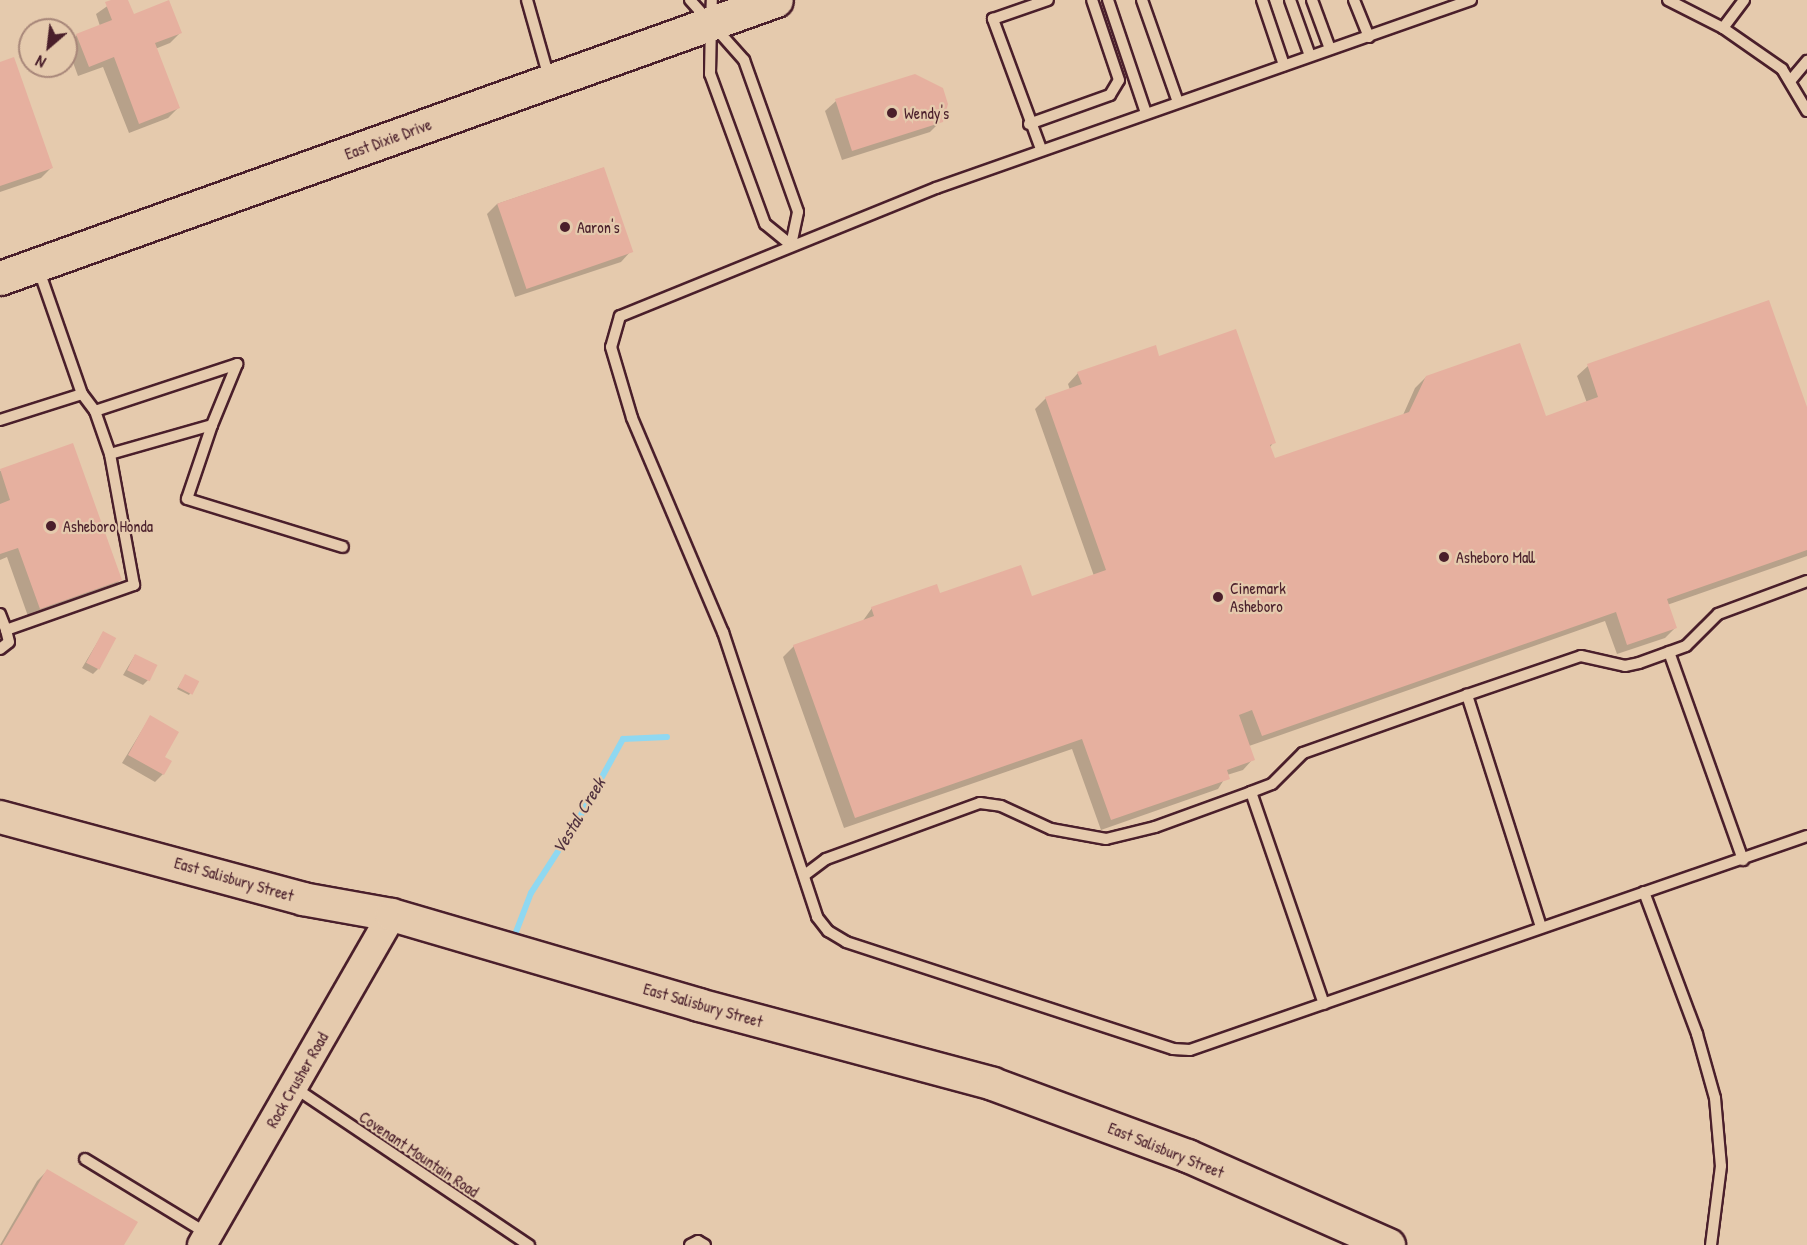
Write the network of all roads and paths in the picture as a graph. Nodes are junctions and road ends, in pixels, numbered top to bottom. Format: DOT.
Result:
graph roads {
  1 [pos="527,0"];
  2 [pos="776,0"];
  3 [pos="1048,0"];
  4 [pos="1092,0"];
  5 [pos="1108,0"];
  6 [pos="1142,0"];
  7 [pos="1262,0"];
  8 [pos="1290,0"];
  9 [pos="1312,0"];
  10 [pos="1354,0"];
  11 [pos="1471,0"];
  12 [pos="1668,0"];
  13 [pos="1744,0"];
  14 [pos="704,8"];
  15 [pos="1723,28"];
  16 [pos="1368,37"];
  17 [pos="1330,49"];
  18 [pos="1310,56"];
  19 [pos="1807,61"];
  20 [pos="1284,65"];
  21 [pos="1791,80"];
  22 [pos="550,81"];
  23 [pos="1178,102"];
  24 [pos="1807,111"];
  25 [pos="1146,114"];
  26 [pos="1029,124"];
  27 [pos="1041,150"];
  28 [pos="791,245"];
  29 [pos="36,265"];
  30 [pos="0,278"];
  31 [pos="82,394"];
  32 [pos="95,411"];
  33 [pos="0,420"];
  34 [pos="212,425"];
  35 [pos="110,454"];
  36 [pos="344,547"];
  37 [pos="1807,581"];
  38 [pos="0,614"];
  39 [pos="6,630"];
  40 [pos="0,649"];
  41 [pos="1669,652"];
  42 [pos="1467,695"];
  43 [pos="1251,792"];
  44 [pos="0,817"];
  45 [pos="1807,836"];
  46 [pos="1743,860"];
  47 [pos="806,874"];
  48 [pos="1644,892"];
  49 [pos="392,915"];
  50 [pos="1541,927"];
  51 [pos="1324,1004"];
  52 [pos="294,1087"];
  53 [pos="85,1159"];
  54 [pos="205,1240"];
  55 [pos="1385,1244"];
  56 [pos="529,1245"];
  57 [pos="690,1245"];
  58 [pos="705,1245"];
  59 [pos="1710,1245"];
  1 -- 22 [label="lane"];
  2 -- 14 [label="main road, East Dixie Drive"];
  3 -- 26 [label="lane"];
  4 -- 26 [label="lane"];
  5 -- 25 [label="lane"];
  6 -- 23 [label="lane"];
  7 -- 20 [label="lane"];
  8 -- 18 [label="lane"];
  9 -- 17 [label="lane"];
  10 -- 16 [label="lane"];
  11 -- 16 [label="lane"];
  12 -- 15 [label="lane"];
  13 -- 15 [label="lane"];
  14 -- 22 [label="main road, East Dixie Drive"];
  14 -- 28 [label="lane"];
  14 -- 28 [label="lane"];
  15 -- 21 [label="lane"];
  16 -- 17 [label="lane"];
  17 -- 18 [label="lane"];
  18 -- 20 [label="lane"];
  19 -- 21 [label="lane"];
  20 -- 23 [label="lane"];
  21 -- 24 [label="lane"];
  22 -- 29 [label="main road, East Dixie Drive"];
  23 -- 25 [label="lane"];
  25 -- 27 [label="lane"];
  26 -- 27 [label="lane"];
  27 -- 28 [label="lane"];
  28 -- 47 [label="lane"];
  29 -- 30 [label="main road, East Dixie Drive"];
  29 -- 31 [label="lane"];
  31 -- 32 [label="lane"];
  31 -- 33 [label="lane"];
  32 -- 34 [label="lane"];
  32 -- 35 [label="lane"];
  34 -- 35 [label="lane"];
  34 -- 36 [label="lane"];
  35 -- 39 [label="lane"];
  37 -- 41 [label="lane"];
  38 -- 39 [label="lane"];
  39 -- 40 [label="lane"];
  41 -- 42 [label="lane"];
  41 -- 46 [label="lane"];
  42 -- 43 [label="lane"];
  42 -- 50 [label="lane"];
  43 -- 47 [label="lane"];
  43 -- 51 [label="lane"];
  44 -- 49 [label="main road, East Salisbury Street"];
  45 -- 46 [label="lane"];
  46 -- 48 [label="lane"];
  47 -- 51 [label="lane"];
  48 -- 50 [label="lane"];
  48 -- 59 [label="lane"];
  49 -- 52 [label="street, Rock Crusher Road"];
  49 -- 55 [label="main road, East Salisbury Street"];
  50 -- 51 [label="lane"];
  52 -- 54 [label="street, Rock Crusher Road"];
  52 -- 56 [label="lane, Covenant Mountain Road"];
  53 -- 54 [label="lane"];
  57 -- 58 [label="lane"];
}
